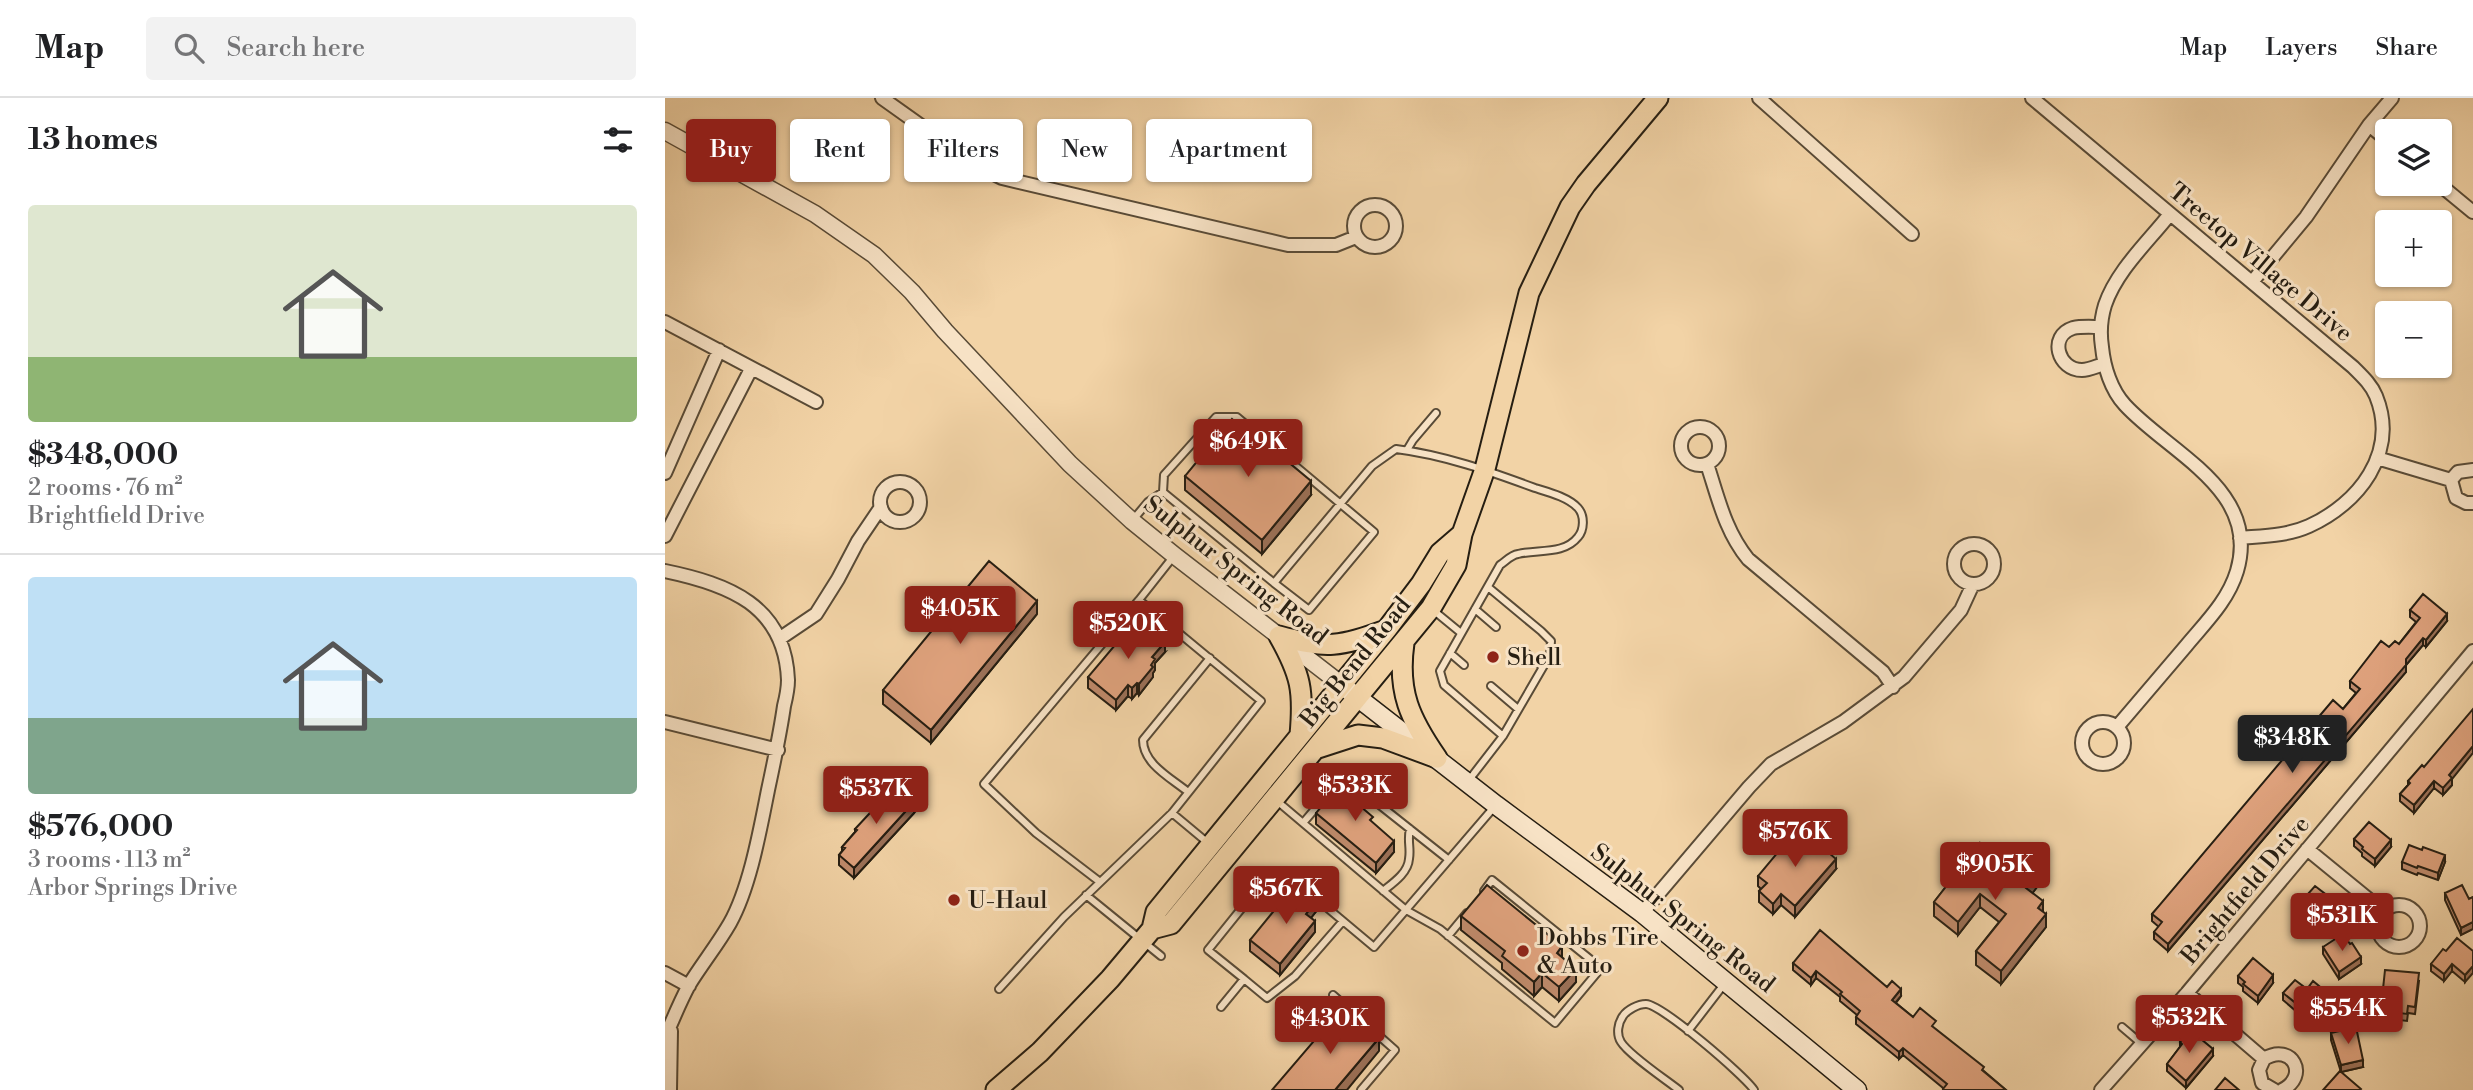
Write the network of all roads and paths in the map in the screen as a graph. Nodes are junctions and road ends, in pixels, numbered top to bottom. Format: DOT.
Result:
graph roads {
  1 [pos="882,98"];
  2 [pos="1658,98"];
  3 [pos="1759,98"];
  4 [pos="2032,98"];
  5 [pos="2392,98"];
  6 [pos="2369,125"];
  7 [pos="2375,130"];
  8 [pos="665,131"];
  9 [pos="2452,195"];
  10 [pos="2473,212"];
  11 [pos="2170,214"];
  12 [pos="1912,234"];
  13 [pos="1356,237"];
  14 [pos="2252,282"];
  15 [pos="665,322"];
  16 [pos="2101,327"];
  17 [pos="719,350"];
  18 [pos="2104,364"];
  19 [pos="751,369"];
  20 [pos="815,402"];
  21 [pos="1436,413"];
  22 [pos="1407,450"];
  23 [pos="2377,458"];
  24 [pos="1707,464"];
  25 [pos="1485,469"];
  26 [pos="2473,470"];
  27 [pos="665,473"];
  28 [pos="2451,480"];
  29 [pos="1163,492"];
  30 [pos="2473,503"];
  31 [pos="1339,505"];
  32 [pos="881,508"];
  33 [pos="1132,521"];
  34 [pos="1462,534"];
  35 [pos="665,536"];
  36 [pos="2240,538"];
  37 [pos="1174,555"];
  38 [pos="665,571"];
  39 [pos="1274,583"];
  40 [pos="1973,584"];
  41 [pos="1488,587"];
  42 [pos="1139,600"];
  43 [pos="1431,608"];
  44 [pos="1475,610"];
  45 [pos="1496,627"];
  46 [pos="1387,629"];
  47 [pos="1461,633"];
  48 [pos="1279,636"];
  49 [pos="779,639"];
  50 [pos="1404,643"];
  51 [pos="1521,649"];
  52 [pos="2473,651"];
  53 [pos="1450,653"];
  54 [pos="1210,658"];
  55 [pos="1464,664"];
  56 [pos="1543,667"];
  57 [pos="1342,685"];
  58 [pos="1491,686"];
  59 [pos="1893,687"];
  60 [pos="1359,698"];
  61 [pos="1518,709"];
  62 [pos="665,722"];
  63 [pos="2117,727"];
  64 [pos="1299,736"];
  65 [pos="1503,736"];
  66 [pos="1316,748"];
  67 [pos="778,750"];
  68 [pos="1437,758"];
  69 [pos="1468,782"];
  70 [pos="1188,792"];
  71 [pos="1274,799"];
  72 [pos="1496,805"];
  73 [pos="1171,813"];
  74 [pos="1303,823"];
  75 [pos="1410,829"];
  76 [pos="1210,844"];
  77 [pos="2307,849"];
  78 [pos="1449,860"];
  79 [pos="1100,882"];
  80 [pos="1383,891"];
  81 [pos="1086,895"];
  82 [pos="1478,899"];
  83 [pos="1470,908"];
  84 [pos="1406,910"];
  85 [pos="2384,912"];
  86 [pos="1642,913"];
  87 [pos="1343,921"];
  88 [pos="1147,934"];
  89 [pos="1448,936"];
  90 [pos="1161,956"];
  91 [pos="665,972"];
  92 [pos="1244,979"];
  93 [pos="1726,982"];
  94 [pos="689,986"];
  95 [pos="999,989"];
  96 [pos="2187,993"];
  97 [pos="1333,995"];
  98 [pos="2148,1000"];
  99 [pos="1221,1007"];
  100 [pos="2167,1015"];
  101 [pos="671,1024"];
  102 [pos="2122,1027"];
  103 [pos="1688,1031"];
  104 [pos="665,1038"];
  105 [pos="2142,1044"];
  106 [pos="2264,1059"];
  107 [pos="1007,1087"];
  108 [pos="670,1090"];
  109 [pos="1361,1090"];
  110 [pos="1679,1090"];
  111 [pos="1754,1090"];
  112 [pos="1857,1090"];
  113 [pos="2101,1090"];
  114 [pos="2274,1090"];
  115 [pos="2283,1090"];
  1 -- 13 [label="street"];
  2 -- 25 [label="main road, Big Bend Road"];
  3 -- 12 [label="street"];
  4 -- 11 [label="street, Treetop Village Drive"];
  5 -- 6 [label="street"];
  6 -- 7 [label="street"];
  6 -- 14 [label="street"];
  8 -- 33 [label="street, Sulphur Spring Road"];
  9 -- 10 [label="street"];
  11 -- 14 [label="street, Treetop Village Drive"];
  11 -- 16 [label="street"];
  14 -- 23 [label="street, Treetop Village Drive"];
  15 -- 17 [label="street"];
  16 -- 18 [label="street"];
  16 -- 18 [label="street"];
  17 -- 19 [label="street"];
  17 -- 27 [label="street"];
  18 -- 36 [label="street"];
  19 -- 20 [label="street"];
  19 -- 35 [label="street"];
  21 -- 22 [label="lane"];
  22 -- 25 [label="lane"];
  22 -- 31 [label="lane"];
  23 -- 28 [label="street"];
  23 -- 36 [label="street, Treetop Village Drive"];
  24 -- 59 [label="street"];
  25 -- 34 [label="main road, Big Bend Road"];
  25 -- 41 [label="lane"];
  26 -- 28 [label="street"];
  28 -- 30 [label="street"];
  29 -- 31 [label="lane"];
  29 -- 33 [label="lane"];
  29 -- 39 [label="lane"];
  31 -- 39 [label="lane"];
  31 -- 39 [label="lane"];
  32 -- 49 [label="street"];
  33 -- 37 [label="street, Sulphur Spring Road"];
  34 -- 43 [label="main road, Big Bend Road"];
  34 -- 46 [label="main road, Big Bend Road"];
  36 -- 63 [label="street"];
  37 -- 42 [label="lane"];
  37 -- 48 [label="street, Sulphur Spring Road"];
  38 -- 49 [label="street"];
  40 -- 59 [label="street"];
  41 -- 44 [label="lane"];
  41 -- 56 [label="lane"];
  42 -- 54 [label="lane"];
  42 -- 79 [label="lane"];
  43 -- 47 [label="lane"];
  43 -- 50 [label="main road, Big Bend Road"];
  44 -- 45 [label="lane"];
  44 -- 47 [label="lane"];
  46 -- 48 [label="main road"];
  46 -- 57 [label="main road, Big Bend Road"];
  47 -- 53 [label="lane"];
  48 -- 57 [label="street, Sulphur Spring Road"];
  48 -- 64 [label="main road"];
  49 -- 67 [label="street"];
  50 -- 60 [label="main road, Big Bend Road"];
  50 -- 68 [label="main road"];
  51 -- 56 [label="lane"];
  52 -- 77 [label="street, Brightfield Drive"];
  53 -- 55 [label="lane"];
  53 -- 65 [label="lane"];
  54 -- 70 [label="lane"];
  54 -- 70 [label="lane"];
  56 -- 61 [label="lane"];
  57 -- 60 [label="main road, Sulphur Spring Road"];
  57 -- 64 [label="main road, Big Bend Road"];
  58 -- 61 [label="lane"];
  59 -- 86 [label="street"];
  60 -- 66 [label="main road, Big Bend Road"];
  60 -- 68 [label="main road, Sulphur Spring Road"];
  61 -- 65 [label="lane"];
  62 -- 67 [label="street"];
  64 -- 76 [label="main road, Big Bend Road"];
  65 -- 69 [label="lane"];
  66 -- 68 [label="main road"];
  66 -- 71 [label="main road, Big Bend Road"];
  67 -- 94 [label="street"];
  68 -- 69 [label="main road, Sulphur Spring Road"];
  69 -- 72 [label="main road, Sulphur Spring Road"];
  70 -- 73 [label="lane"];
  71 -- 74 [label="lane"];
  71 -- 88 [label="main road, Big Bend Road"];
  72 -- 78 [label="lane"];
  72 -- 86 [label="main road, Sulphur Spring Road"];
  73 -- 76 [label="lane"];
  73 -- 79 [label="lane"];
  74 -- 75 [label="lane"];
  74 -- 80 [label="lane"];
  75 -- 78 [label="lane"];
  75 -- 80 [label="lane"];
  76 -- 88 [label="main road, Big Bend Road"];
  77 -- 85 [label="street"];
  77 -- 96 [label="street, Brightfield Drive"];
  78 -- 84 [label="lane"];
  79 -- 81 [label="lane"];
  80 -- 84 [label="lane"];
  81 -- 88 [label="lane"];
  81 -- 95 [label="lane"];
  82 -- 89 [label="lane"];
  83 -- 89 [label="lane"];
  84 -- 87 [label="lane"];
  84 -- 89 [label="lane"];
  86 -- 93 [label="main road, Sulphur Spring Road"];
  87 -- 92 [label="lane"];
  87 -- 92 [label="lane"];
  88 -- 90 [label="lane"];
  88 -- 107 [label="main road, Big Bend Road"];
  91 -- 94 [label="street"];
  92 -- 99 [label="lane"];
  93 -- 103 [label="lane"];
  93 -- 112 [label="main road, Sulphur Spring Road"];
  94 -- 101 [label="street"];
  96 -- 100 [label="street, Brightfield Drive"];
  96 -- 106 [label="street"];
  97 -- 109 [label="lane"];
  98 -- 100 [label="lane"];
  100 -- 105 [label="street, Brightfield Drive"];
  101 -- 104 [label="street"];
  101 -- 108 [label="street"];
  102 -- 105 [label="lane"];
  103 -- 110 [label="lane"];
  103 -- 111 [label="lane"];
  105 -- 113 [label="street, Brightfield Drive"];
  106 -- 114 [label="street"];
  106 -- 115 [label="street"];
}
